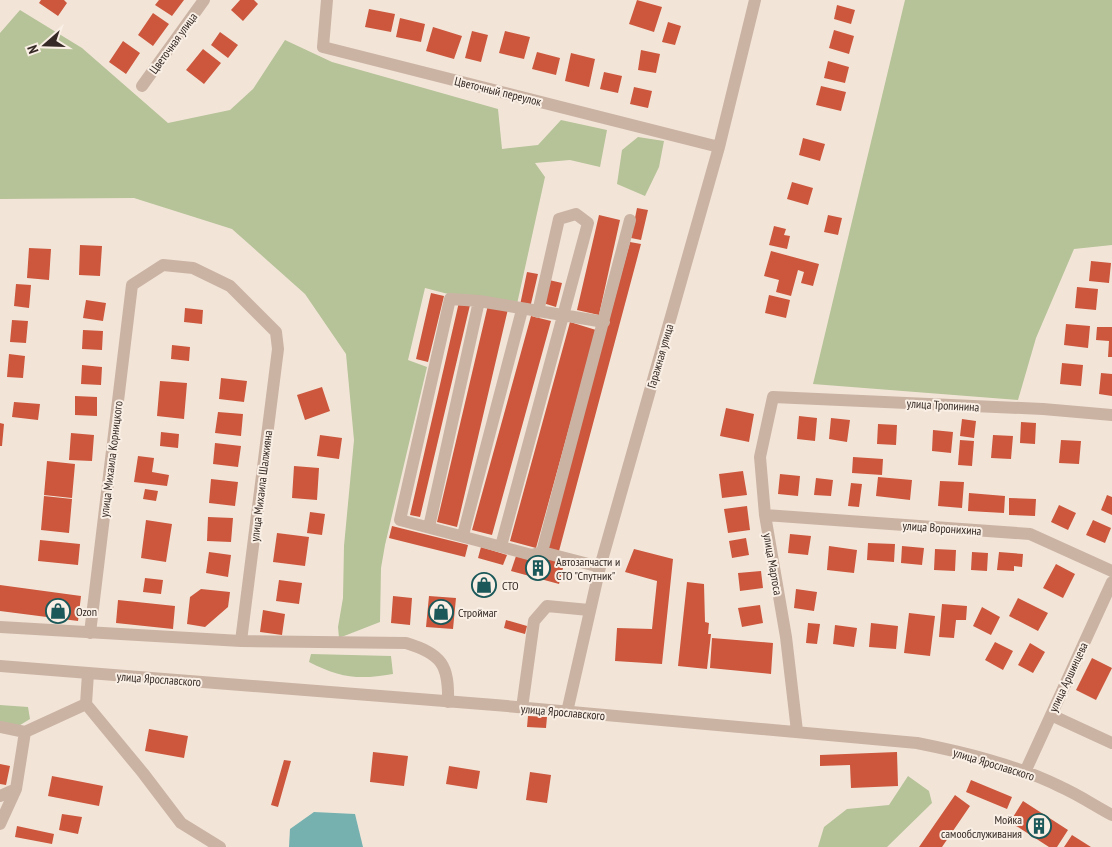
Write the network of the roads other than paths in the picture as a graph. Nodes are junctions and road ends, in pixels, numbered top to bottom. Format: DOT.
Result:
graph roads {
  1 [pos="204,0"];
  2 [pos="327,0"];
  3 [pos="743,0"];
  4 [pos="755,0"];
  5 [pos="750,18"];
  6 [pos="142,86"];
  7 [pos="719,147"];
  8 [pos="630,220"];
  9 [pos="479,301"];
  10 [pos="522,310"];
  11 [pos="538,312"];
  12 [pos="563,315"];
  13 [pos="604,322"];
  14 [pos="276,332"];
  15 [pos="773,397"];
  16 [pos="1112,415"];
  17 [pos="765,515"];
  18 [pos="429,527"];
  19 [pos="463,535"];
  20 [pos="501,546"];
  21 [pos="542,552"];
  22 [pos="600,566"];
  23 [pos="1112,571"];
  24 [pos="1112,582"];
  25 [pos="589,610"];
  26 [pos="0,627"];
  27 [pos="90,633"];
  28 [pos="241,641"];
  29 [pos="0,666"];
  30 [pos="88,674"];
  31 [pos="448,702"];
  32 [pos="86,704"];
  33 [pos="522,708"];
  34 [pos="566,712"];
  35 [pos="1051,715"];
  36 [pos="0,727"];
  37 [pos="797,731"];
  38 [pos="25,732"];
  39 [pos="1112,743"];
  40 [pos="1025,772"];
  41 [pos="16,789"];
  42 [pos="0,796"];
  43 [pos="1112,816"];
  44 [pos="0,824"];
  45 [pos="220,847"];
  1 -- 6 [label="street, Цветочная улица"];
  2 -- 7 [label="street, Цветочный переулок"];
  3 -- 5 [label="street"];
  4 -- 5 [label="street, Гаражная улица"];
  5 -- 7 [label="street, Гаражная улица"];
  7 -- 22 [label="street, Гаражная улица"];
  8 -- 13 [label="street"];
  9 -- 10 [label="street"];
  9 -- 18 [label="street"];
  9 -- 18 [label="street"];
  10 -- 11 [label="street"];
  10 -- 19 [label="street"];
  11 -- 12 [label="street"];
  11 -- 12 [label="street"];
  12 -- 13 [label="street"];
  12 -- 20 [label="street"];
  13 -- 21 [label="street"];
  14 -- 27 [label="street, улица Михаила Корницкого"];
  14 -- 28 [label="street, улица Михаила Шалжияна"];
  15 -- 16 [label="street, улица Тропинина"];
  15 -- 17 [label="street, улица Мартоса"];
  17 -- 23 [label="street, улица Воронихина"];
  17 -- 37 [label="street, улица Мартоса"];
  18 -- 19 [label="street"];
  19 -- 20 [label="street"];
  20 -- 21 [label="street"];
  21 -- 22 [label="street"];
  22 -- 25 [label="street, Гаражная улица"];
  24 -- 35 [label="street, улица Аршинцева"];
  25 -- 33 [label="street"];
  25 -- 34 [label="street, Гаражная улица"];
  26 -- 27 [label="street"];
  27 -- 28 [label="street"];
  28 -- 31 [label="street"];
  29 -- 30 [label="street, улица Ярославского"];
  30 -- 31 [label="street, улица Ярославского"];
  30 -- 32 [label="street"];
  31 -- 33 [label="street, улица Ярославского"];
  32 -- 38 [label="street"];
  32 -- 45 [label="street"];
  33 -- 34 [label="street, улица Ярославского"];
  34 -- 37 [label="street, улица Ярославского"];
  35 -- 39 [label="street"];
  35 -- 40 [label="street, улица Аршинцева"];
  36 -- 38 [label="street"];
  37 -- 40 [label="street, улица Ярославского"];
  38 -- 41 [label="street"];
  40 -- 43 [label="street, улица Ярославского"];
  41 -- 42 [label="street"];
  41 -- 44 [label="street"];
}
